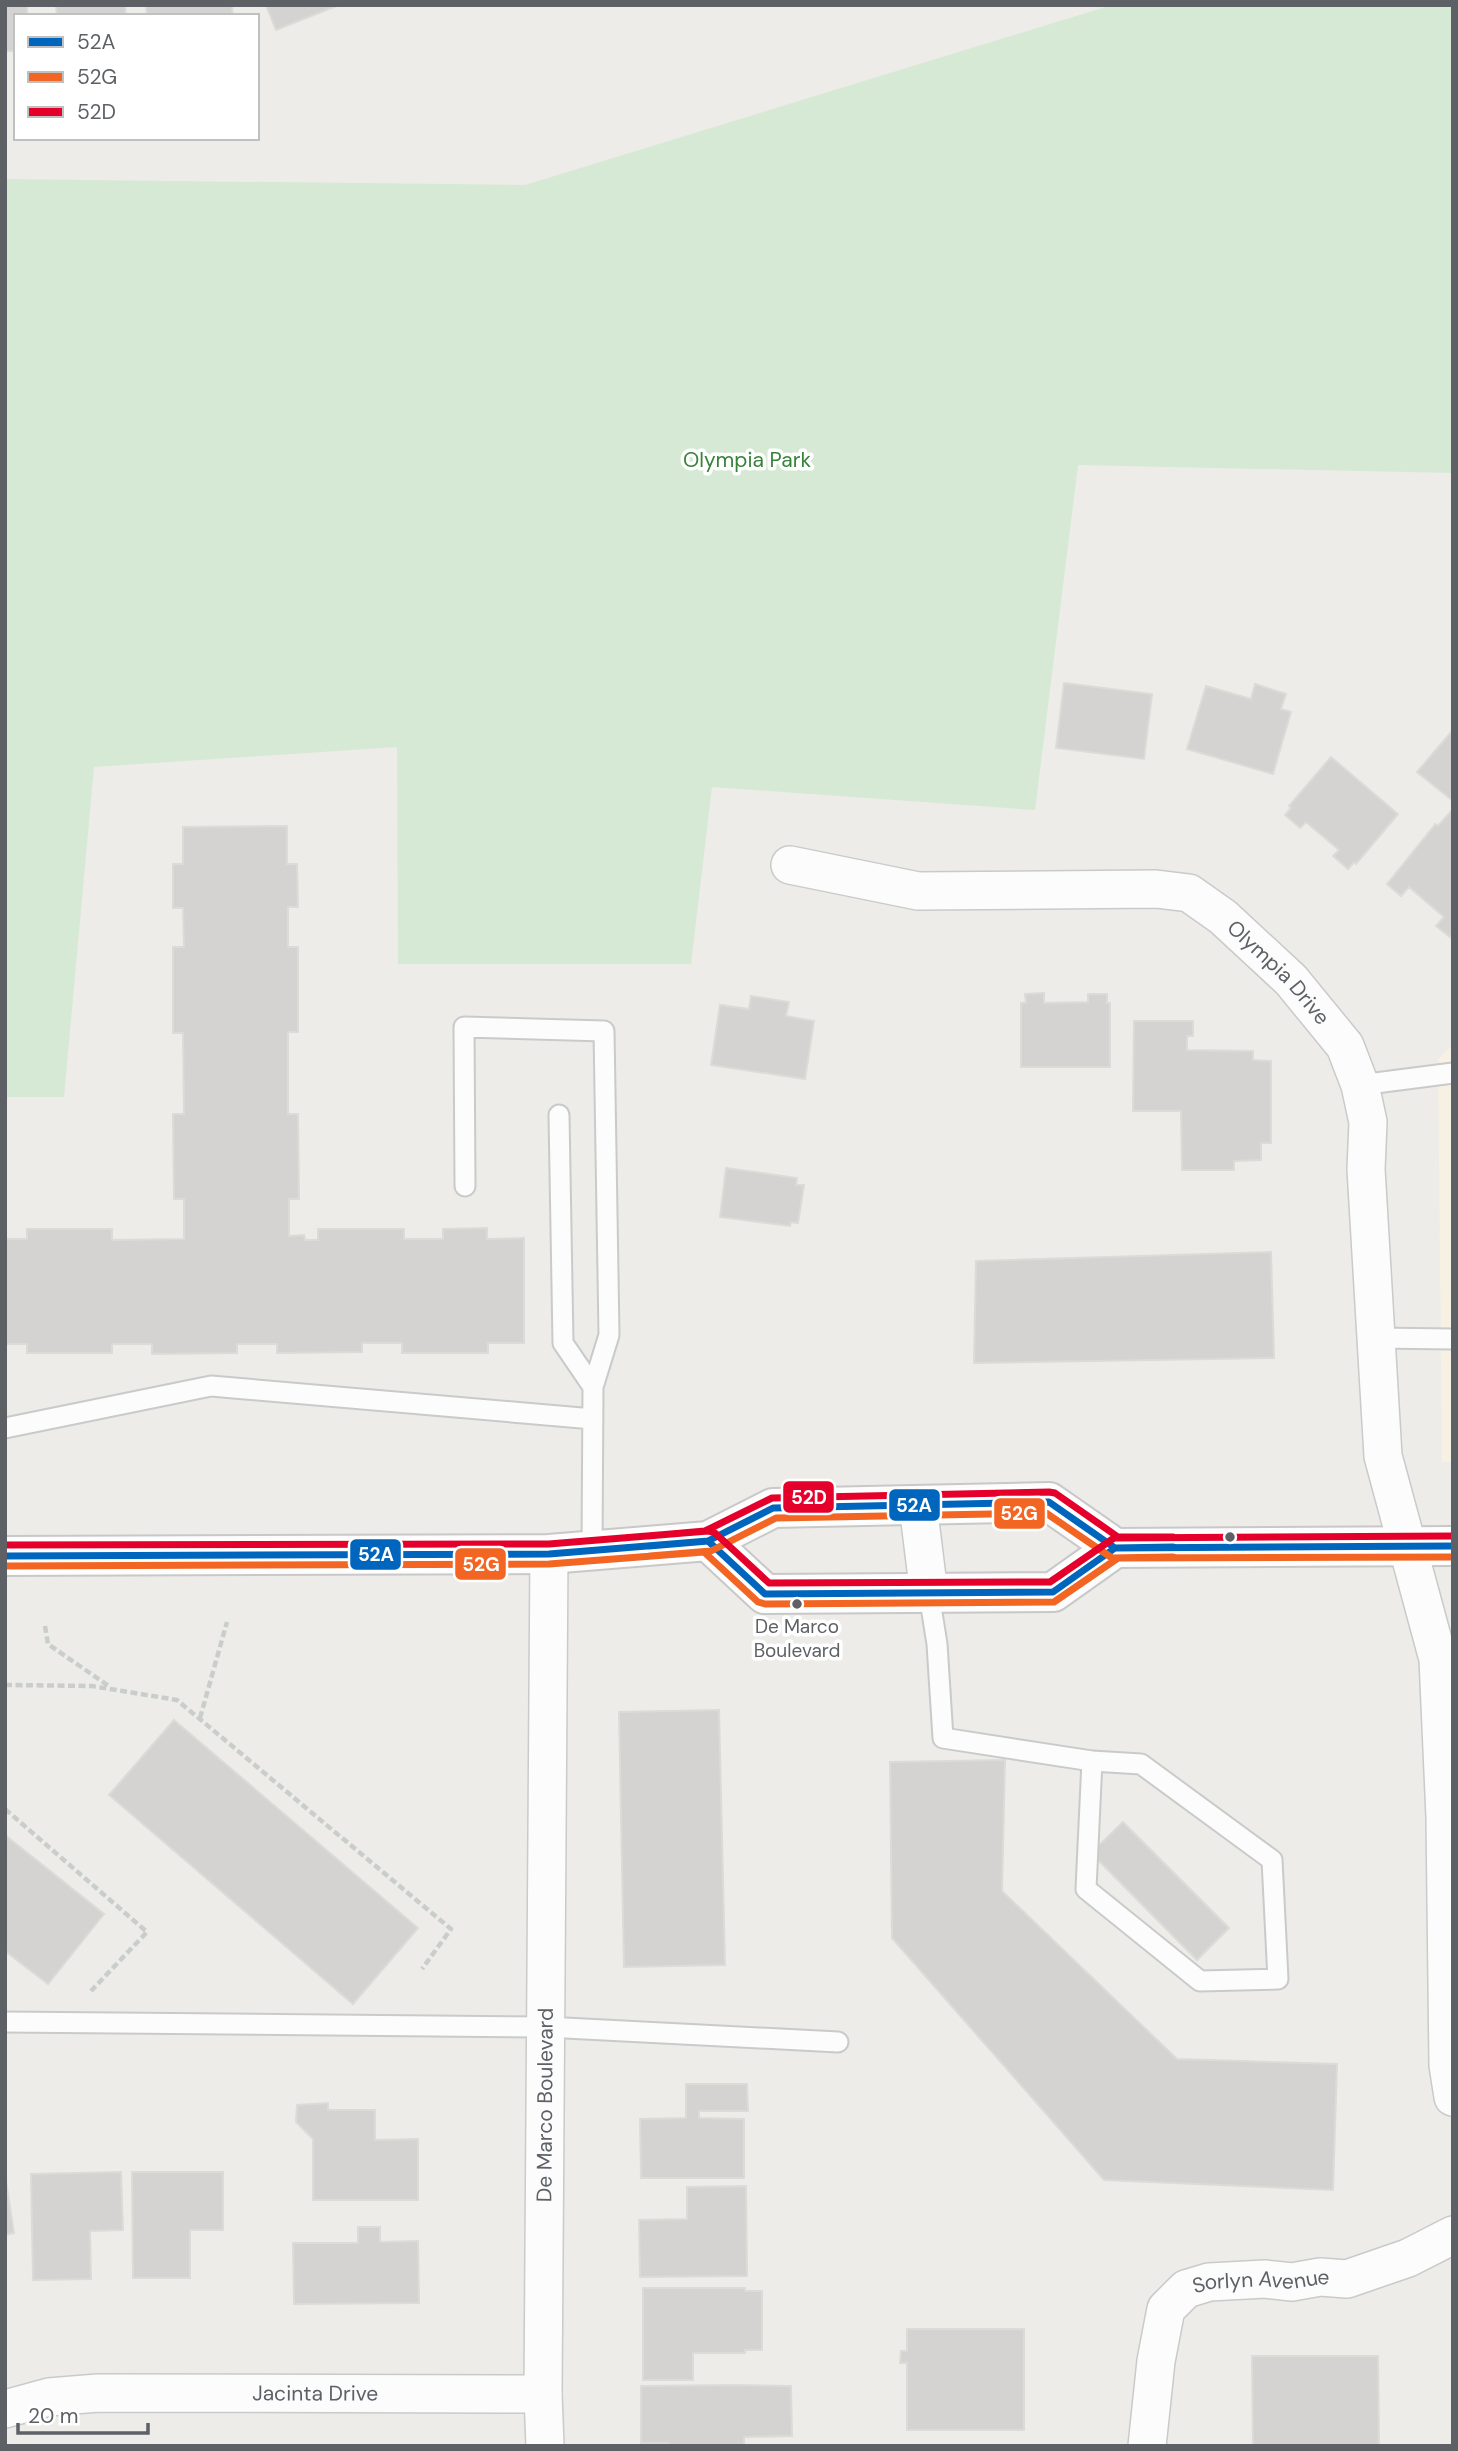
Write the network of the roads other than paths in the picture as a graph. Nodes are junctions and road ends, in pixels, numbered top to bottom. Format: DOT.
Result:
graph roads {
  1 [pos="790,865"];
  2 [pos="1453,1073"];
  3 [pos="1360,1085"];
  4 [pos="559,1115"];
  5 [pos="466,1186"];
  6 [pos="1376,1338"];
  7 [pos="1453,1339"];
  8 [pos="593,1387"];
  9 [pos="593,1419"];
  10 [pos="5,1428"];
  11 [pos="918,1505"];
  12 [pos="708,1541"];
  13 [pos="1408,1546"];
  14 [pos="1453,1546"];
  15 [pos="1115,1548"];
  16 [pos="592,1550"];
  17 [pos="550,1554"];
  18 [pos="5,1556"];
  19 [pos="929,1594"];
  20 [pos="1092,1761"];
  21 [pos="5,2022"];
  22 [pos="546,2027"];
  23 [pos="838,2042"];
  24 [pos="1453,2097"];
  25 [pos="1453,2235"];
  26 [pos="543,2394"];
  27 [pos="5,2409"];
  28 [pos="545,2446"];
  29 [pos="1147,2446"];
  1 -- 3 [label="street, Olympia Drive"];
  2 -- 3 [label="lane"];
  3 -- 6 [label="street, Olympia Drive"];
  4 -- 8 [label="lane"];
  5 -- 8 [label="lane"];
  6 -- 7 [label="lane"];
  6 -- 13 [label="street, Olympia Drive"];
  8 -- 9 [label="lane"];
  9 -- 10 [label="lane"];
  9 -- 16 [label="lane"];
  11 -- 12 [label="main road"];
  11 -- 15 [label="main road"];
  11 -- 19 [label="street"];
  12 -- 16 [label="main road"];
  12 -- 19 [label="main road"];
  13 -- 14 [label="main road"];
  13 -- 15 [label="main road"];
  13 -- 24 [label="street, Olympia Drive"];
  15 -- 19 [label="main road"];
  16 -- 17 [label="main road"];
  17 -- 18 [label="main road"];
  17 -- 22 [label="street, De Marco Boulevard"];
  19 -- 20 [label="lane"];
  20 -- 20 [label="lane"];
  21 -- 22 [label="lane"];
  22 -- 23 [label="lane"];
  22 -- 26 [label="street, De Marco Boulevard"];
  25 -- 29 [label="street, Sorlyn Avenue"];
  26 -- 27 [label="street, Jacinta Drive"];
  26 -- 28 [label="street, De Marco Boulevard"];
}
